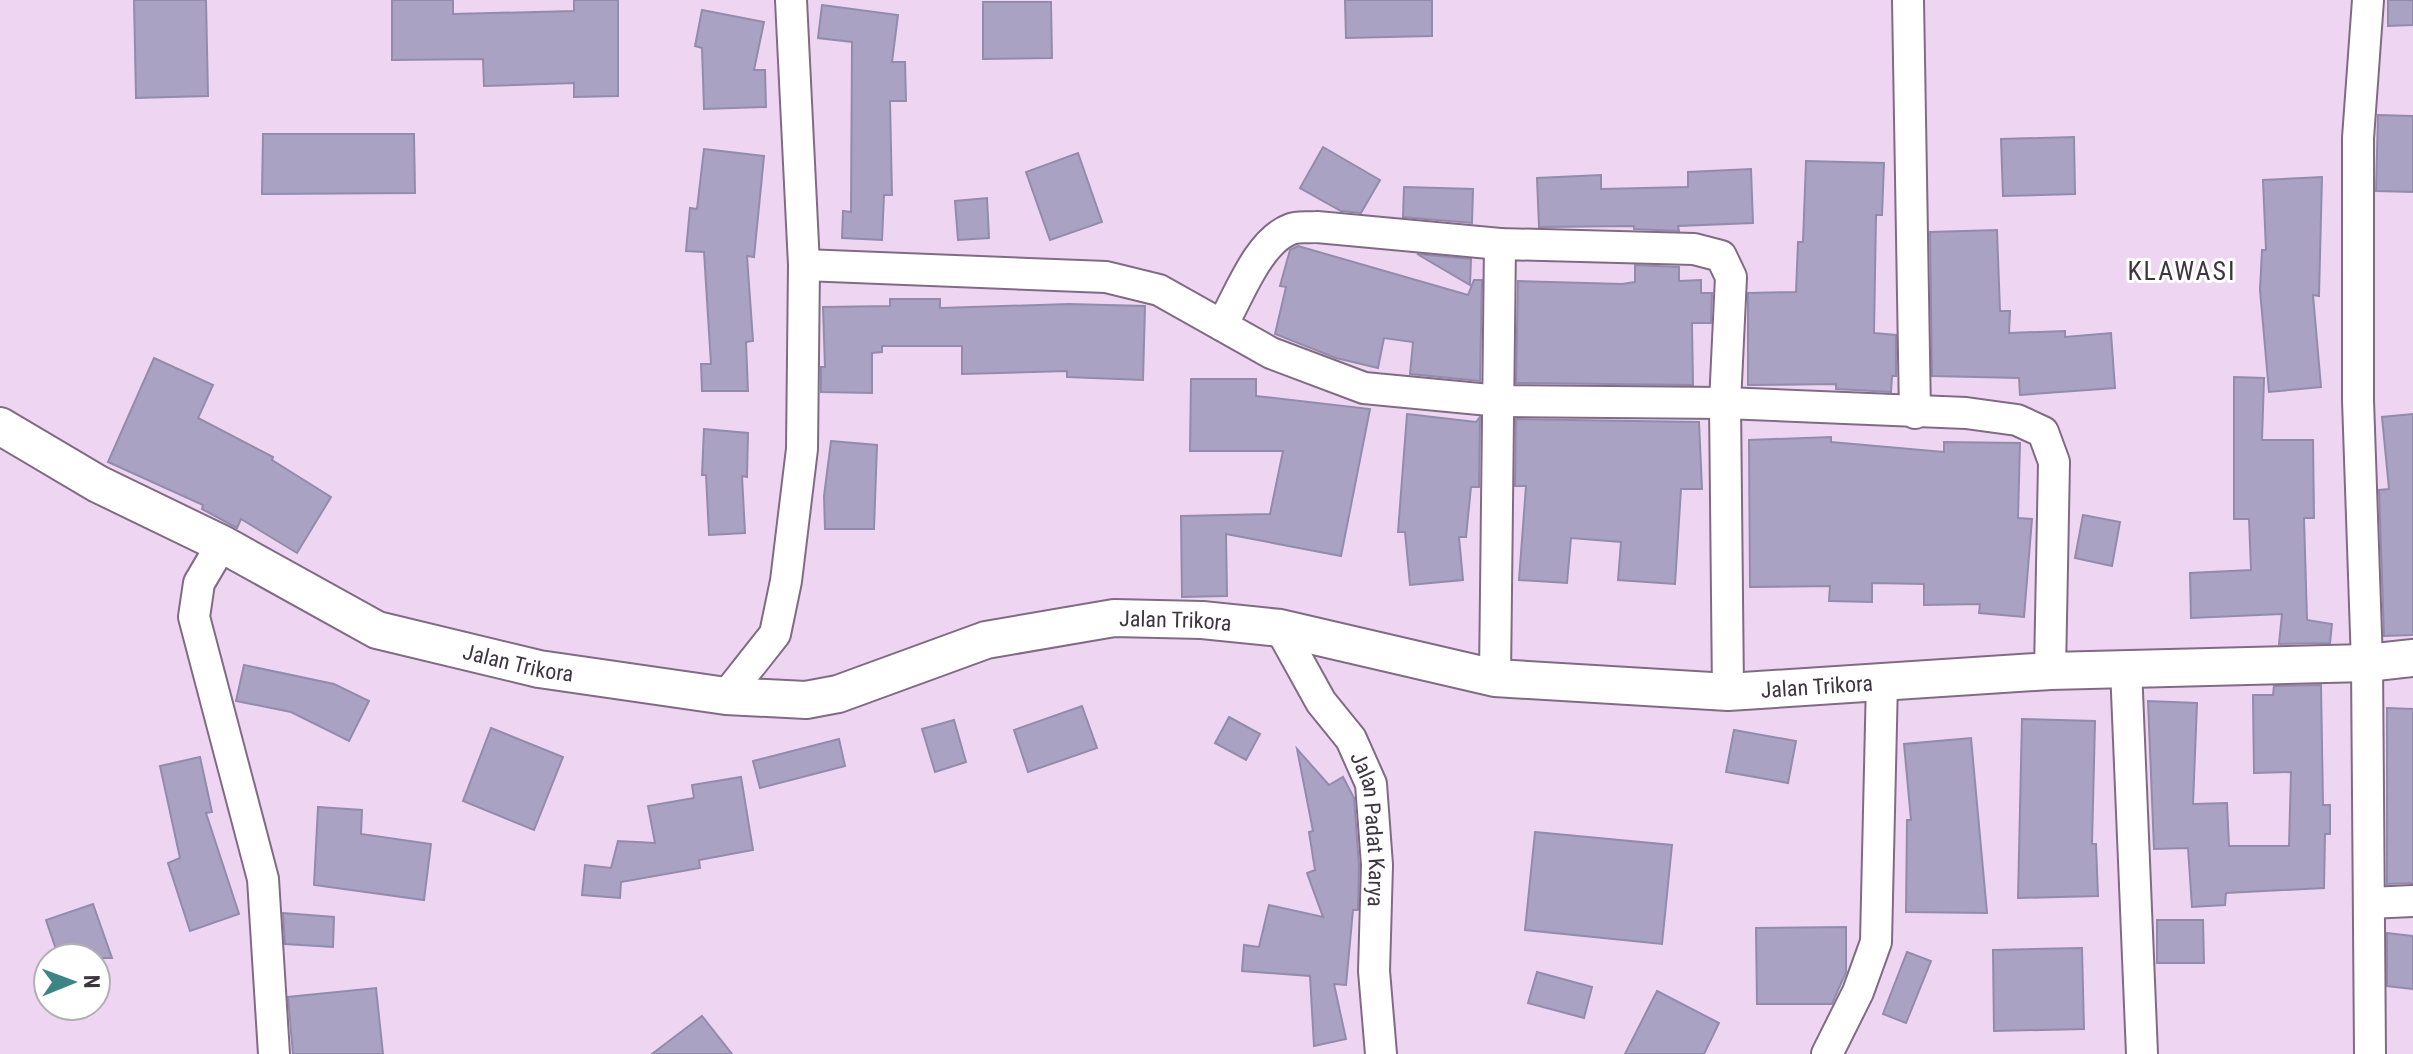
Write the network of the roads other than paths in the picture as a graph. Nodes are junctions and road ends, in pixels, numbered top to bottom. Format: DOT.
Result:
graph roads {
  1 [pos="791,0"];
  2 [pos="1908,0"];
  3 [pos="2368,0"];
  4 [pos="1500,244"];
  5 [pos="804,265"];
  6 [pos="1222,325"];
  7 [pos="1500,401"];
  8 [pos="1725,403"];
  9 [pos="1915,413"];
  10 [pos="0,426"];
  11 [pos="222,544"];
  12 [pos="1280,628"];
  13 [pos="2413,658"];
  14 [pos="2367,663"];
  15 [pos="2126,668"];
  16 [pos="2050,671"];
  17 [pos="1495,678"];
  18 [pos="1882,681"];
  19 [pos="1728,692"];
  20 [pos="726,696"];
  21 [pos="2413,901"];
  22 [pos="2369,903"];
  23 [pos="274,1054"];
  24 [pos="1381,1054"];
  25 [pos="1827,1054"];
  26 [pos="2142,1054"];
  27 [pos="2370,1054"];
  1 -- 5 [label="street"];
  2 -- 9 [label="street"];
  3 -- 14 [label="street"];
  4 -- 6 [label="street"];
  4 -- 7 [label="street"];
  4 -- 8 [label="street"];
  5 -- 6 [label="street"];
  5 -- 20 [label="street"];
  6 -- 7 [label="street"];
  7 -- 8 [label="street"];
  7 -- 17 [label="street"];
  8 -- 9 [label="street"];
  8 -- 19 [label="street"];
  9 -- 16 [label="street"];
  10 -- 11 [label="street, Jalan Trikora"];
  11 -- 20 [label="street, Jalan Trikora"];
  11 -- 23 [label="street"];
  12 -- 17 [label="street, Jalan Trikora"];
  12 -- 20 [label="street, Jalan Trikora"];
  12 -- 24 [label="street, Jalan Padat Karya"];
  13 -- 14 [label="street, Jalan Trikora"];
  14 -- 15 [label="street, Jalan Trikora"];
  14 -- 22 [label="street"];
  15 -- 16 [label="street, Jalan Trikora"];
  15 -- 26 [label="street"];
  16 -- 18 [label="street, Jalan Trikora"];
  17 -- 19 [label="street, Jalan Trikora"];
  18 -- 19 [label="street, Jalan Trikora"];
  18 -- 25 [label="street"];
  21 -- 22 [label="street"];
  22 -- 27 [label="street"];
}
